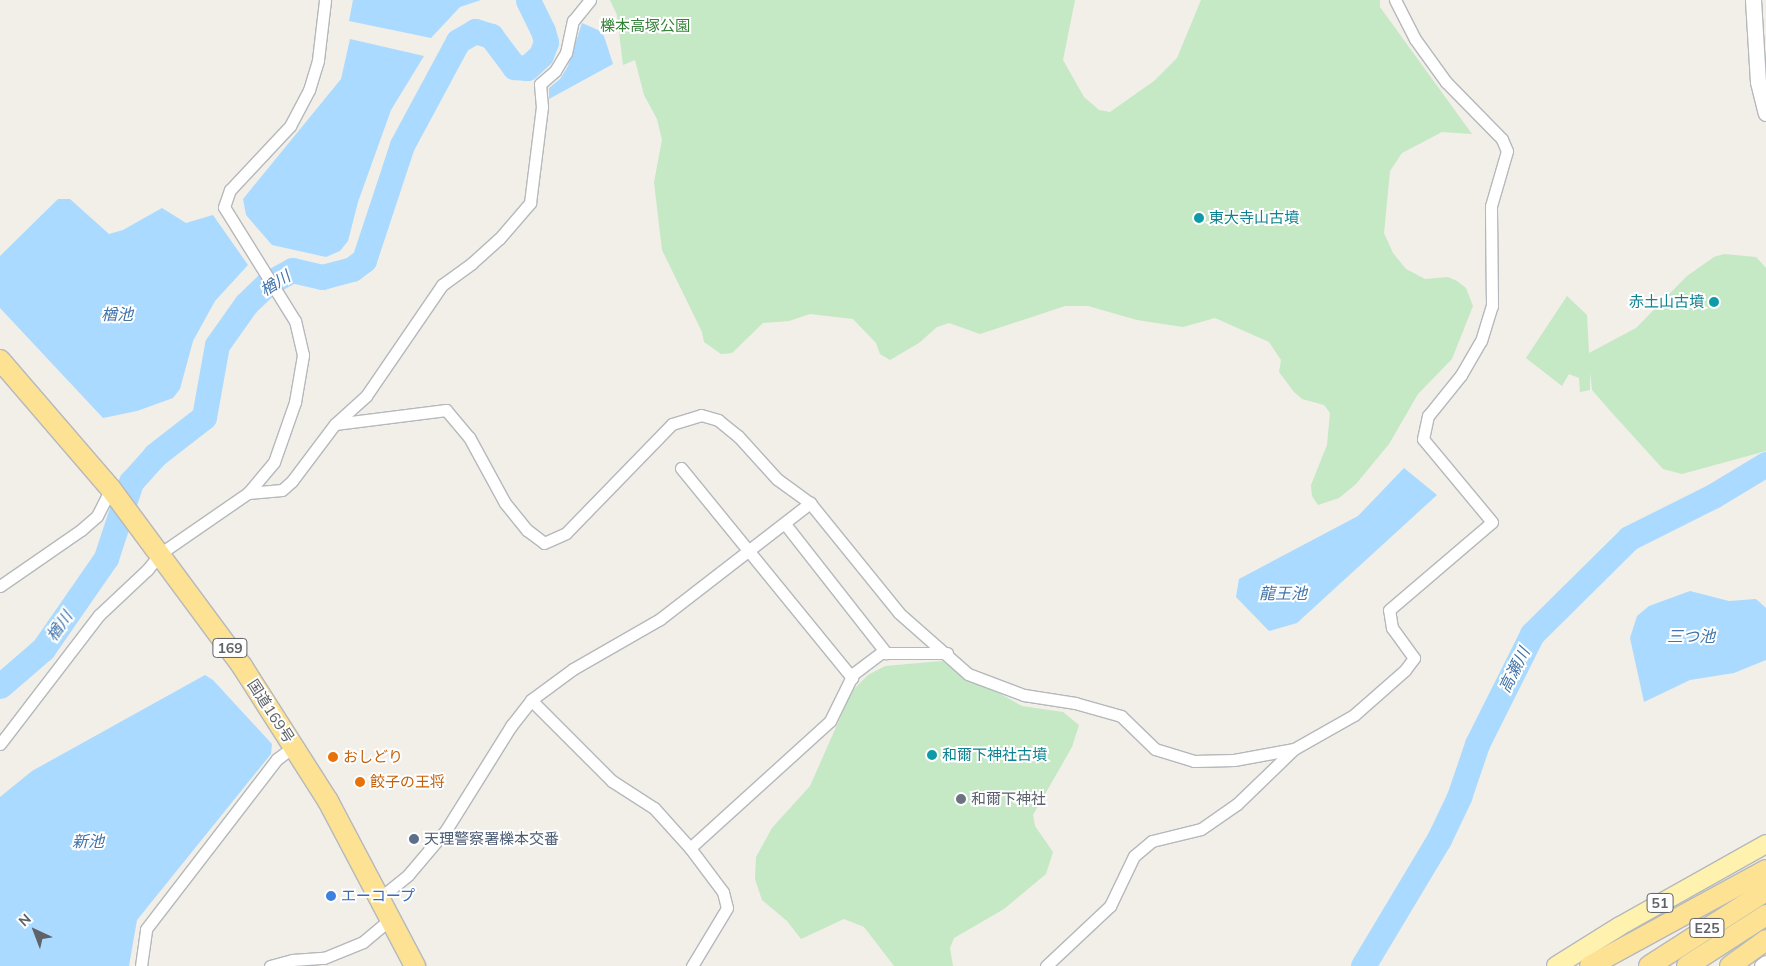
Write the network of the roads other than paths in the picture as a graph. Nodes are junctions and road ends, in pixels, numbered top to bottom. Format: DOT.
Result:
graph roads {
  1 [pos="325,0"];
  2 [pos="590,0"];
  3 [pos="1395,0"];
  4 [pos="1753,0"];
  5 [pos="1766,113"];
  6 [pos="0,360"];
  7 [pos="335,424"];
  8 [pos="680,468"];
  9 [pos="111,489"];
  10 [pos="248,493"];
  11 [pos="810,502"];
  12 [pos="785,524"];
  13 [pos="749,552"];
  14 [pos="161,553"];
  15 [pos="0,586"];
  16 [pos="947,652"];
  17 [pos="886,653"];
  18 [pos="852,678"];
  19 [pos="531,700"];
  20 [pos="0,744"];
  21 [pos="294,746"];
  22 [pos="1294,749"];
  23 [pos="1766,844"];
  24 [pos="690,848"];
  25 [pos="1766,870"];
  26 [pos="1766,891"];
  27 [pos="381,897"];
  28 [pos="1766,915"];
  29 [pos="392,918"];
  30 [pos="1766,940"];
  31 [pos="1766,963"];
  32 [pos="141,966"];
  33 [pos="270,966"];
  34 [pos="415,966"];
  35 [pos="692,966"];
  36 [pos="1046,966"];
  37 [pos="1556,966"];
  38 [pos="1590,966"];
  39 [pos="1649,966"];
  40 [pos="1687,966"];
  41 [pos="1730,966"];
  42 [pos="1762,966"];
  1 -- 10 [label="street"];
  2 -- 7 [label="street"];
  3 -- 22 [label="street"];
  4 -- 5 [label="street"];
  6 -- 9 [label="highway, 国道169号 / 169"];
  7 -- 10 [label="street"];
  7 -- 11 [label="street"];
  8 -- 13 [label="street"];
  9 -- 14 [label="highway, 国道169号 / 169"];
  9 -- 15 [label="street"];
  10 -- 14 [label="street"];
  11 -- 12 [label="street"];
  11 -- 16 [label="street"];
  12 -- 13 [label="street"];
  12 -- 17 [label="street"];
  13 -- 18 [label="street"];
  13 -- 19 [label="street"];
  14 -- 20 [label="street"];
  14 -- 21 [label="highway, 国道169号 / 169"];
  16 -- 17 [label="street"];
  16 -- 22 [label="street"];
  17 -- 18 [label="street"];
  18 -- 24 [label="street"];
  19 -- 24 [label="street"];
  19 -- 27 [label="street"];
  21 -- 27 [label="highway, 国道169号 / 169"];
  21 -- 32 [label="street"];
  22 -- 36 [label="street"];
  23 -- 37 [label="main road, 51"];
  24 -- 35 [label="street"];
  25 -- 38 [label="highway, E25"];
  26 -- 39 [label="highway, E25"];
  27 -- 29 [label="highway, 国道169号 / 169"];
  28 -- 40 [label="highway, E25"];
  29 -- 33 [label="street"];
  29 -- 34 [label="highway, 国道169号 / 169"];
  30 -- 41 [label="highway"];
  31 -- 42 [label="street"];
}
